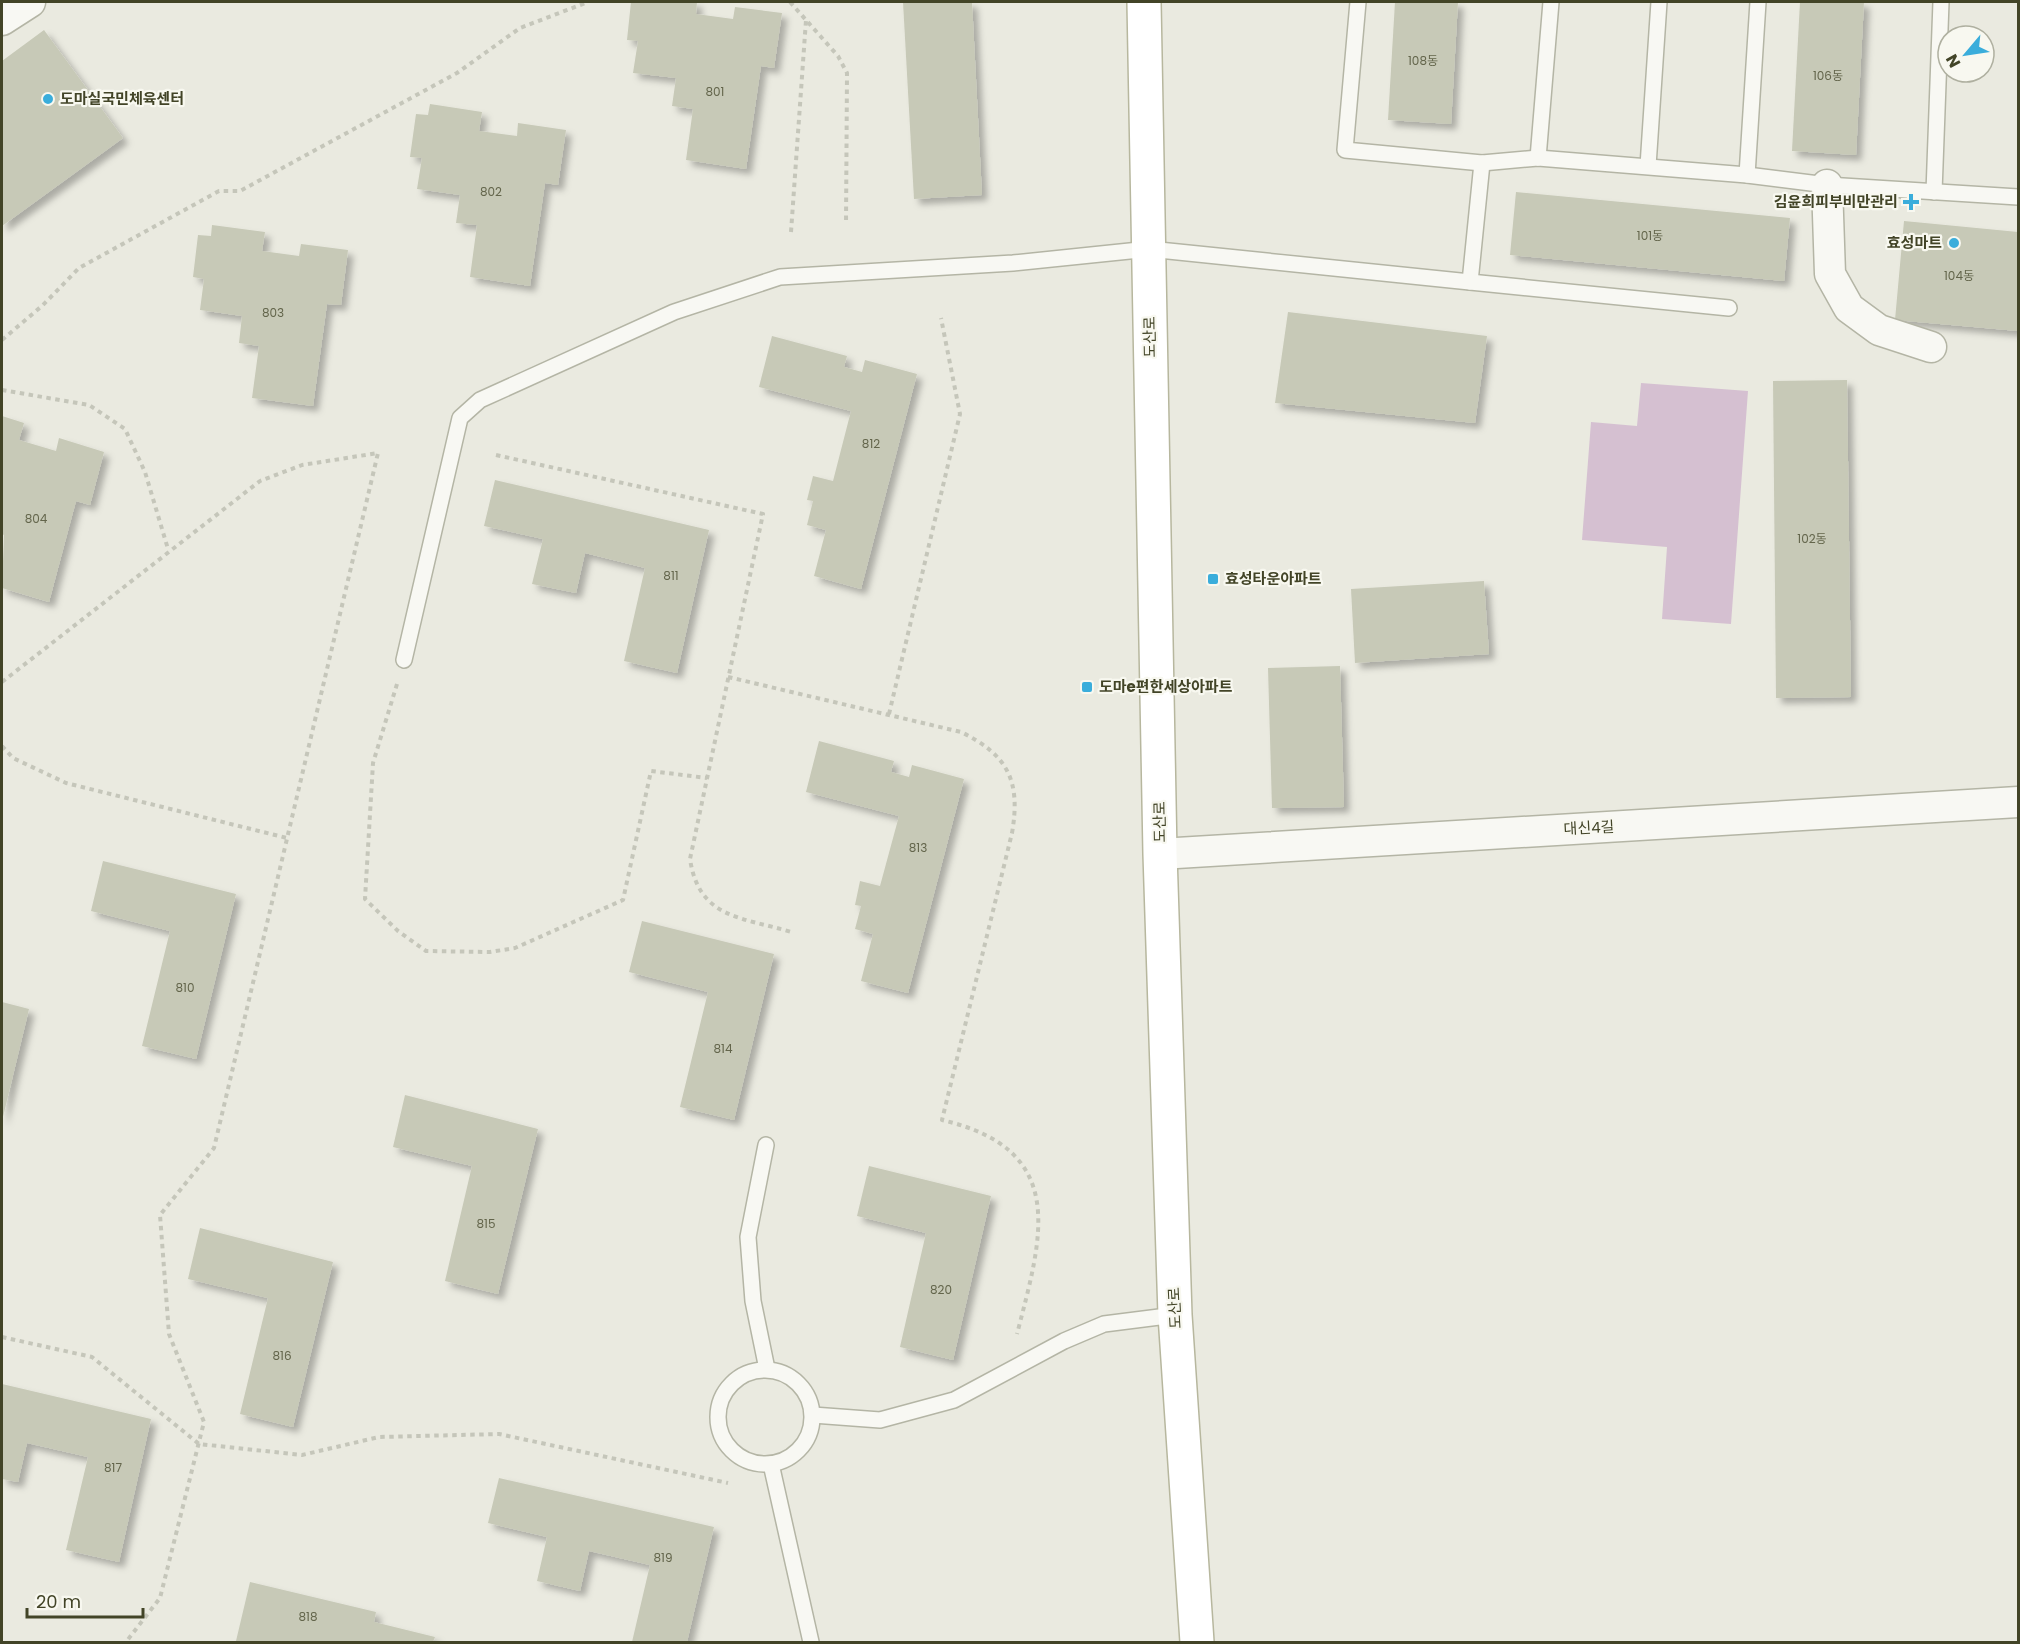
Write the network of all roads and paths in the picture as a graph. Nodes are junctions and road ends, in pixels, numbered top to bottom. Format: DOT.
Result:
graph roads {
  1 [pos="30,2"];
  2 [pos="588,2"];
  3 [pos="790,2"];
  4 [pos="1144,2"];
  5 [pos="1358,2"];
  6 [pos="1551,2"];
  7 [pos="1659,2"];
  8 [pos="1758,2"];
  9 [pos="1941,2"];
  10 [pos="2,20"];
  11 [pos="806,20"];
  12 [pos="1538,158"];
  13 [pos="1482,163"];
  14 [pos="1648,166"];
  15 [pos="1747,175"];
  16 [pos="1827,185"];
  17 [pos="1934,192"];
  18 [pos="2019,197"];
  19 [pos="846,224"];
  20 [pos="791,232"];
  21 [pos="1149,249"];
  22 [pos="1470,282"];
  23 [pos="1729,308"];
  24 [pos="941,318"];
  25 [pos="2,340"];
  26 [pos="1931,347"];
  27 [pos="2,390"];
  28 [pos="496,455"];
  29 [pos="168,550"];
  30 [pos="404,660"];
  31 [pos="728,677"];
  32 [pos="2,682"];
  33 [pos="889,714"];
  34 [pos="2,746"];
  35 [pos="707,778"];
  36 [pos="2019,801"];
  37 [pos="287,838"];
  38 [pos="1160,854"];
  39 [pos="791,932"];
  40 [pos="766,1145"];
  41 [pos="1175,1315"];
  42 [pos="2,1337"];
  43 [pos="1016,1338"];
  44 [pos="767,1369"];
  45 [pos="813,1415"];
  46 [pos="199,1443"];
  47 [pos="771,1464"];
  48 [pos="728,1483"];
  49 [pos="126,1642"];
  50 [pos="811,1642"];
  51 [pos="1197,1642"];
  1 -- 10 [label="street"];
  2 -- 25 [label="path"];
  3 -- 11 [label="path"];
  4 -- 21 [label="main road, 도산로"];
  5 -- 13 [label="lane"];
  6 -- 12 [label="lane"];
  7 -- 14 [label="lane"];
  8 -- 15 [label="lane"];
  9 -- 17 [label="lane"];
  11 -- 19 [label="path"];
  11 -- 20 [label="path"];
  12 -- 13 [label="lane"];
  12 -- 14 [label="lane"];
  13 -- 22 [label="lane"];
  14 -- 15 [label="lane"];
  15 -- 16 [label="lane"];
  16 -- 17 [label="lane"];
  16 -- 26 [label="street"];
  17 -- 18 [label="lane"];
  21 -- 22 [label="lane"];
  21 -- 30 [label="lane"];
  21 -- 38 [label="main road, 도산로"];
  22 -- 23 [label="lane"];
  24 -- 33 [label="path"];
  27 -- 29 [label="path"];
  28 -- 31 [label="path"];
  29 -- 32 [label="path"];
  29 -- 37 [label="path"];
  30 -- 35 [label="path"];
  31 -- 33 [label="path"];
  31 -- 35 [label="path"];
  33 -- 43 [label="path"];
  34 -- 37 [label="path"];
  35 -- 39 [label="path"];
  36 -- 38 [label="street, 대신4길"];
  37 -- 46 [label="path"];
  38 -- 41 [label="main road, 도산로"];
  40 -- 44 [label="lane"];
  41 -- 45 [label="lane"];
  41 -- 51 [label="main road, 도산로"];
  42 -- 46 [label="path"];
  44 -- 45 [label="lane"];
  44 -- 47 [label="lane"];
  45 -- 47 [label="lane"];
  46 -- 48 [label="path"];
  46 -- 49 [label="path"];
  47 -- 50 [label="lane"];
}
